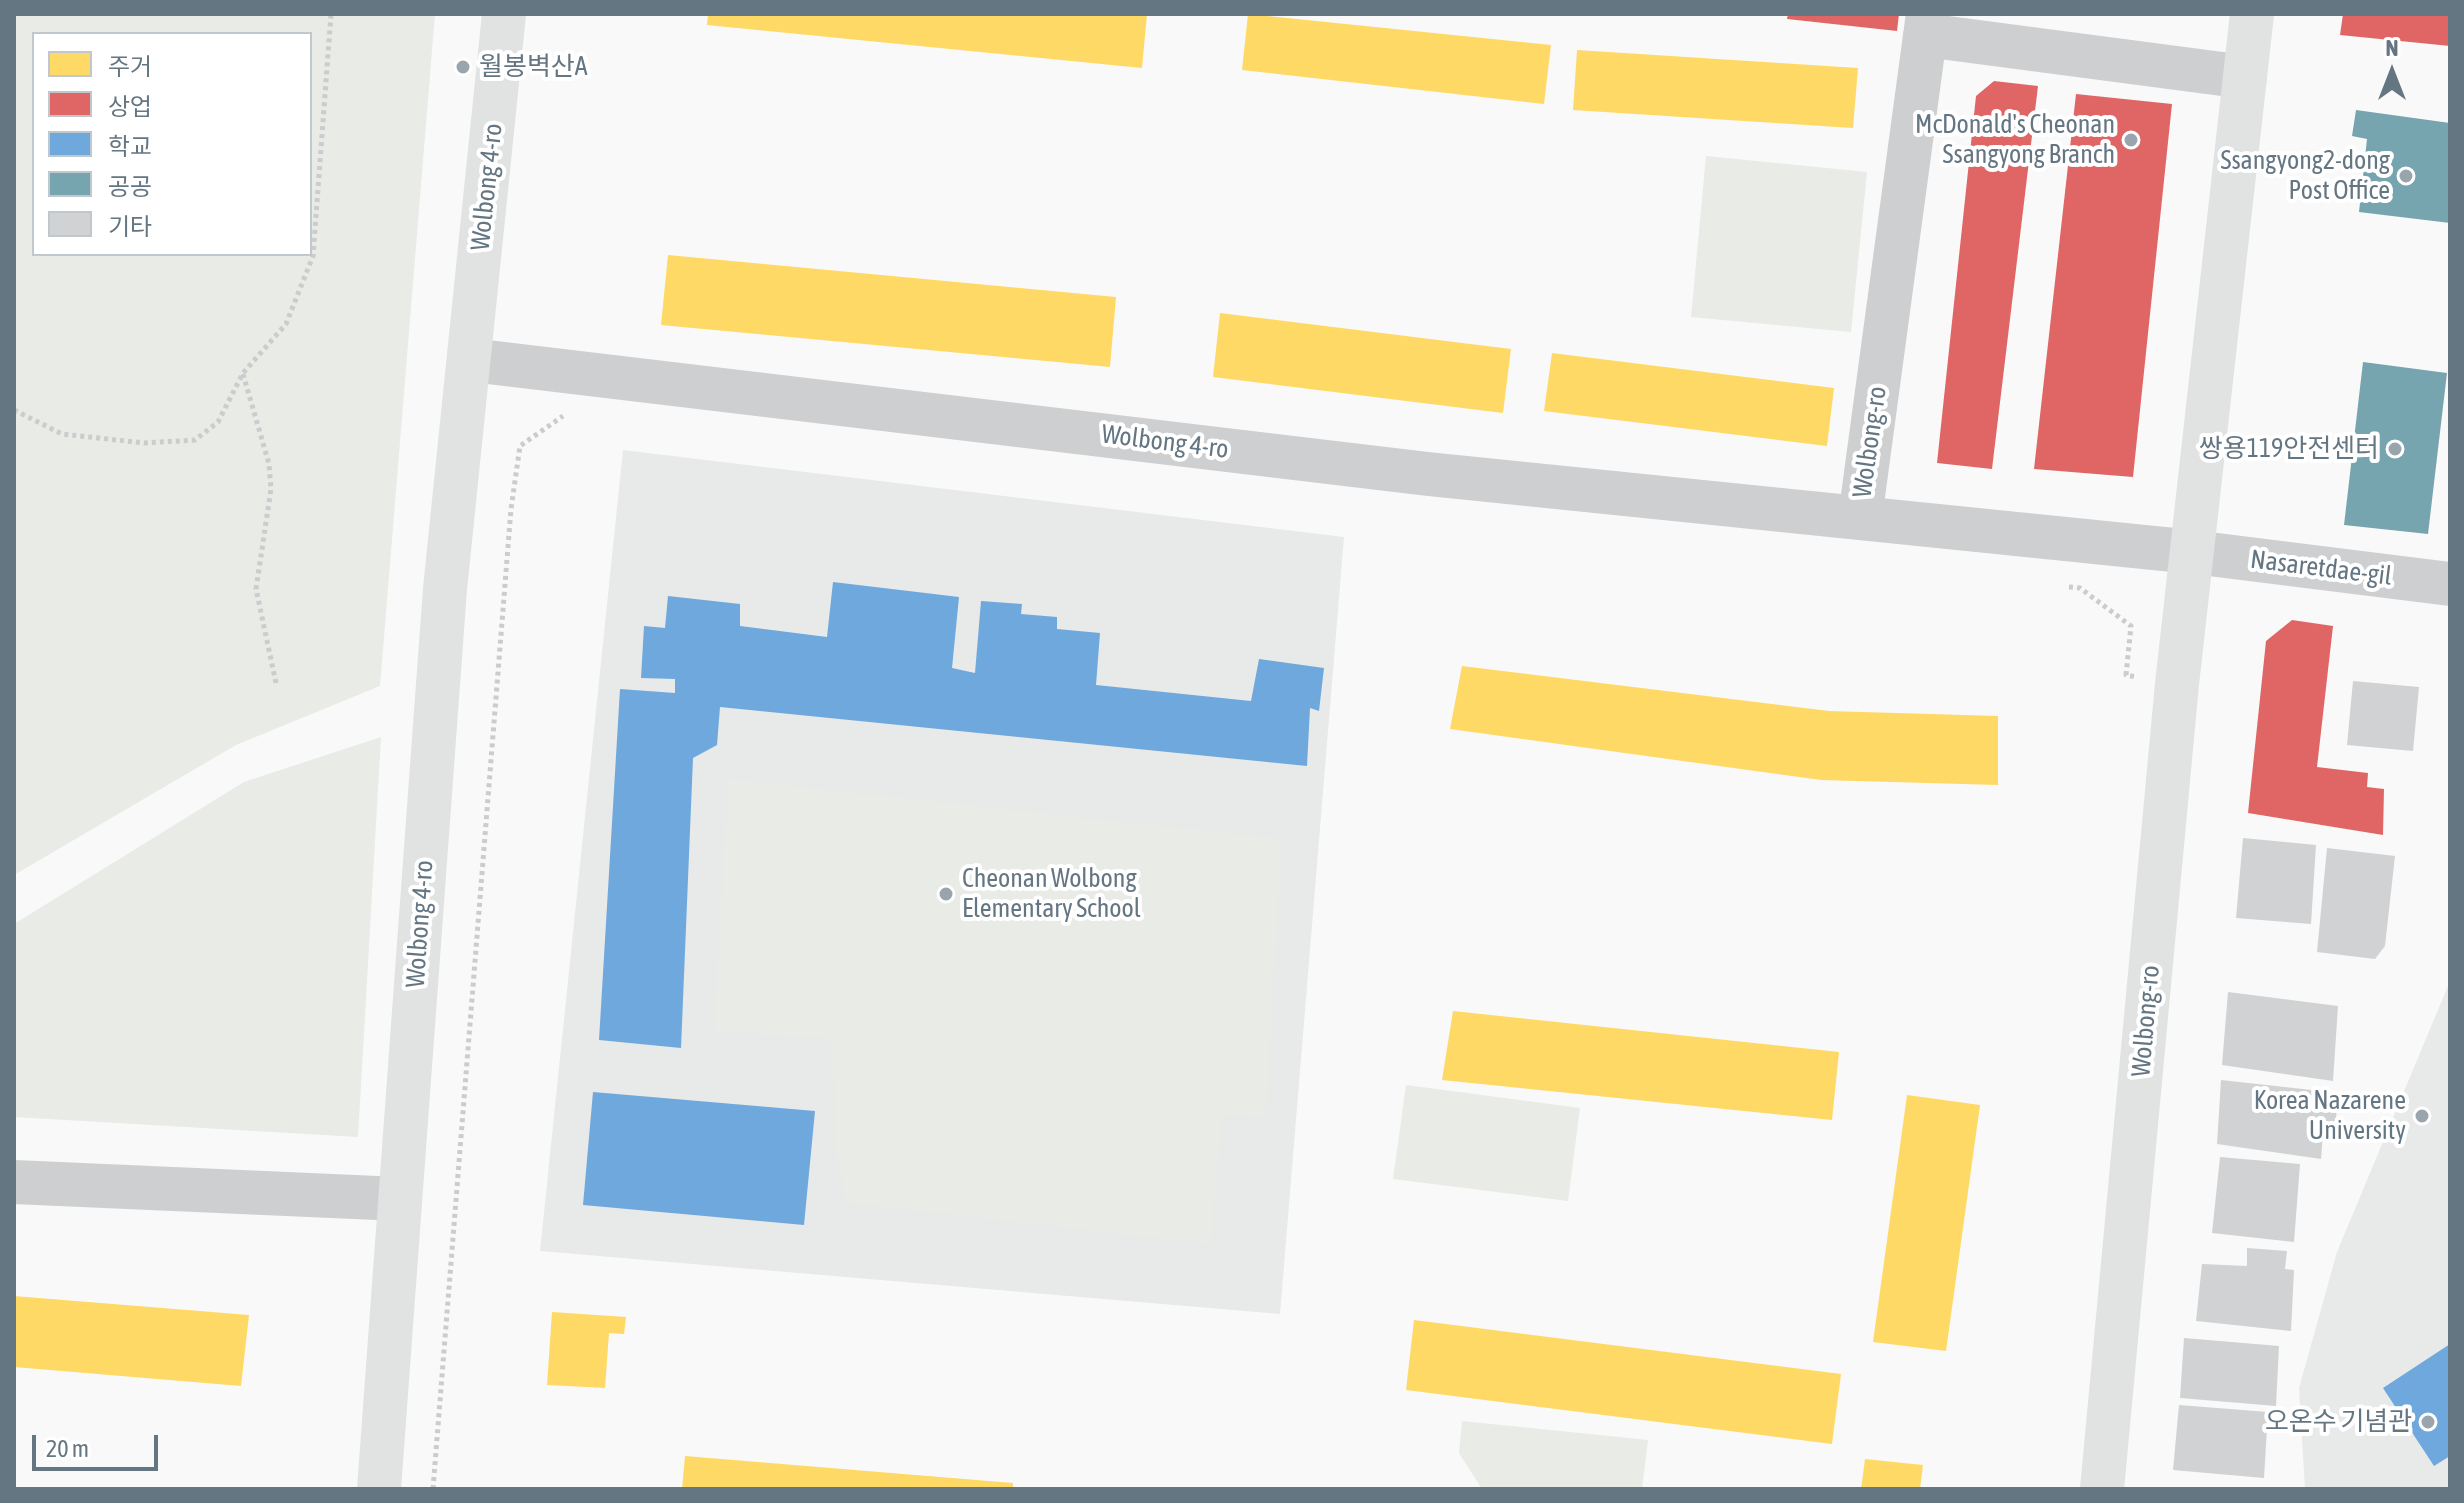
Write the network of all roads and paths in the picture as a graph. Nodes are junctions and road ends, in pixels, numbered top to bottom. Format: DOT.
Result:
graph roads {
  1 [pos="331,14"];
  2 [pos="504,14"];
  3 [pos="2252,14"];
  4 [pos="1926,24"];
  5 [pos="2245,77"];
  6 [pos="471,360"];
  7 [pos="243,373"];
  8 [pos="14,410"];
  9 [pos="577,414"];
  10 [pos="1860,518"];
  11 [pos="2193,552"];
  12 [pos="2450,584"];
  13 [pos="2064,586"];
  14 [pos="276,683"];
  15 [pos="2177,684"];
  16 [pos="14,1182"];
  17 [pos="400,1199"];
  18 [pos="379,1489"];
  19 [pos="433,1489"];
  20 [pos="2102,1489"];
  1 -- 7 [label="path"];
  2 -- 6 [label="street, Wolbong 4-ro"];
  3 -- 5 [label="street, Wolbong-ro"];
  4 -- 5 [label="street, Wolbong-ro"];
  4 -- 10 [label="street, Wolbong-ro"];
  5 -- 11 [label="street, Wolbong-ro"];
  6 -- 10 [label="street, Wolbong 4-ro"];
  6 -- 17 [label="street, Wolbong 4-ro"];
  7 -- 8 [label="path"];
  7 -- 14 [label="path"];
  9 -- 19 [label="path"];
  10 -- 11 [label="street, Wolbong-ro"];
  11 -- 12 [label="street, Nasaretdae-gil"];
  11 -- 15 [label="street, Wolbong-ro"];
  13 -- 15 [label="path"];
  15 -- 20 [label="street, Wolbong-ro"];
  16 -- 17 [label="street"];
  17 -- 18 [label="street, Wolbong 4-ro"];
}
